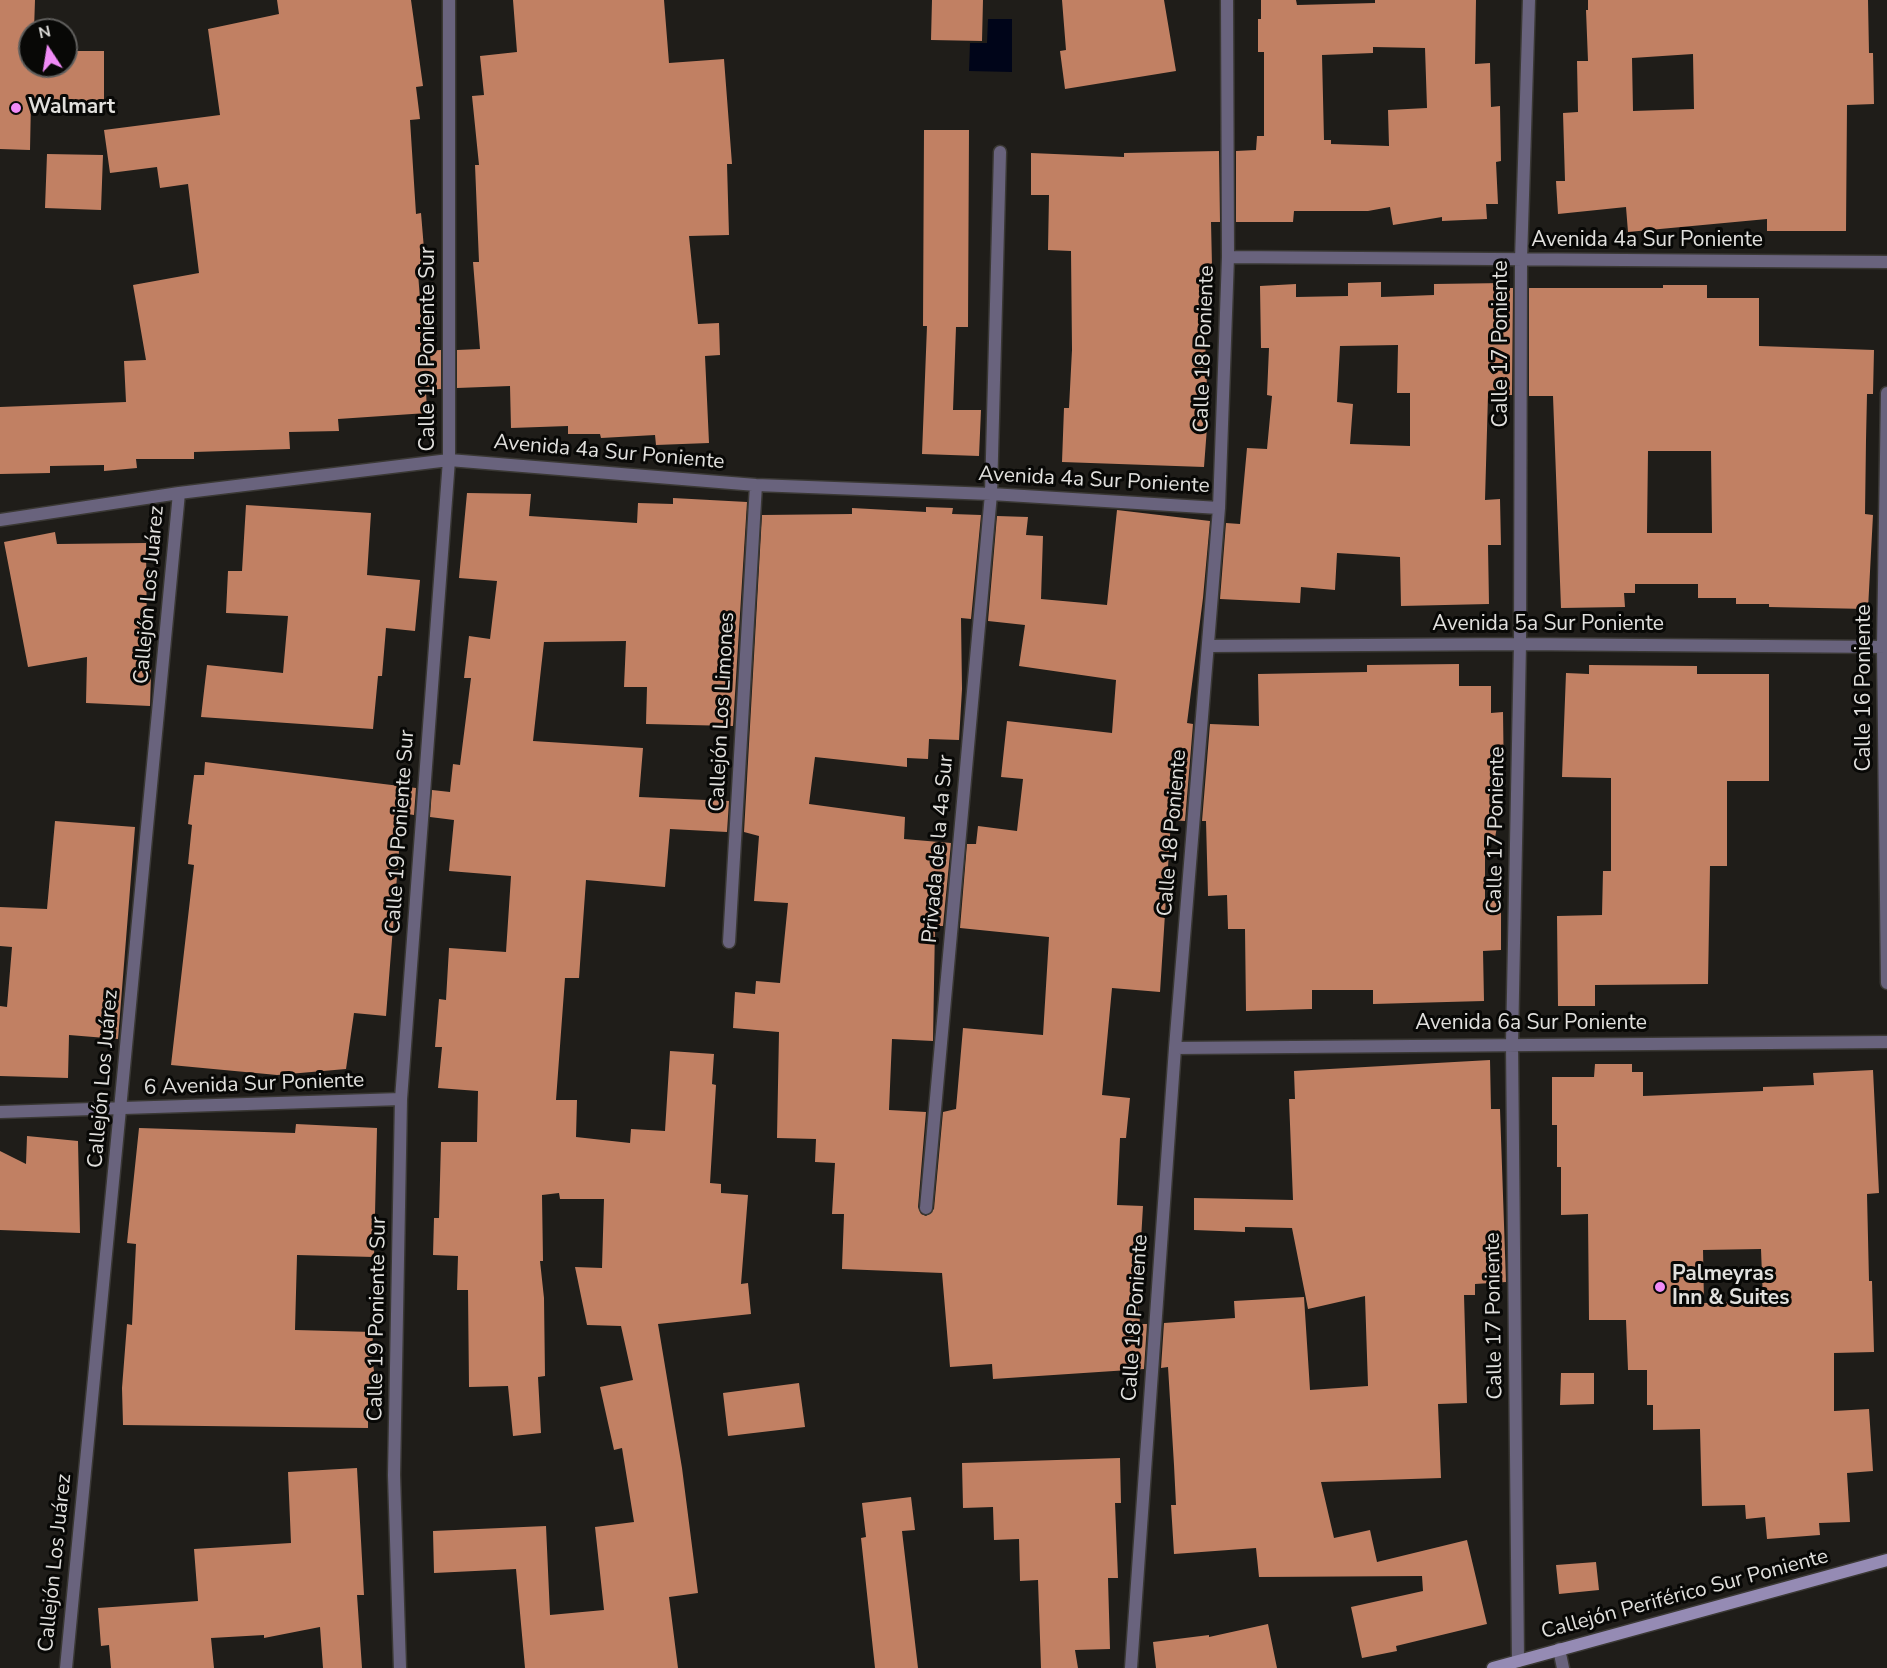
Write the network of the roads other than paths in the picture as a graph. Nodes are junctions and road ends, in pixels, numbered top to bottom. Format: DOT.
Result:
graph roads {
  1 [pos="449,0"];
  2 [pos="1227,0"];
  3 [pos="1529,0"];
  4 [pos="1000,152"];
  5 [pos="1228,257"];
  6 [pos="1521,260"];
  7 [pos="1887,262"];
  8 [pos="1887,393"];
  9 [pos="449,460"];
  10 [pos="756,485"];
  11 [pos="179,493"];
  12 [pos="991,494"];
  13 [pos="1219,508"];
  14 [pos="0,520"];
  15 [pos="1520,644"];
  16 [pos="1209,646"];
  17 [pos="1885,647"];
  18 [pos="729,942"];
  19 [pos="1887,982"];
  20 [pos="1887,1042"];
  21 [pos="1512,1043"];
  22 [pos="1175,1048"];
  23 [pos="401,1099"];
  24 [pos="120,1109"];
  25 [pos="0,1112"];
  26 [pos="926,1208"];
  27 [pos="1887,1560"];
  28 [pos="1559,1649"];
  29 [pos="1518,1661"];
  30 [pos="66,1668"];
  31 [pos="400,1668"];
  32 [pos="1131,1668"];
  33 [pos="1493,1668"];
  34 [pos="1563,1668"];
  1 -- 9 [label="street, Calle 19 Poniente Sur"];
  2 -- 5 [label="street, Calle 18 Poniente"];
  3 -- 6 [label="street, Calle 17 Poniente"];
  4 -- 12 [label="street, Privada de la 4a Sur"];
  5 -- 6 [label="street, Avenida 4a Sur Poniente"];
  5 -- 13 [label="street, Calle 18 Poniente"];
  6 -- 7 [label="street, Avenida 4a Sur Poniente"];
  6 -- 15 [label="street, Calle 17 Poniente"];
  8 -- 17 [label="street, Calle 16 Poniente"];
  9 -- 10 [label="street, Avenida 4a Sur Poniente"];
  9 -- 11 [label="street, Avenida 4a Sur Poniente"];
  9 -- 23 [label="street, Calle 19 Poniente Sur"];
  10 -- 12 [label="street, Avenida 4a Sur Poniente"];
  10 -- 18 [label="street, Callejón Los Limones"];
  11 -- 14 [label="street, Avenida 4a Sur Poniente"];
  11 -- 24 [label="street, Callejón Los Juárez"];
  12 -- 13 [label="street, Avenida 4a Sur Poniente"];
  12 -- 26 [label="street, Privada de la 4a Sur"];
  13 -- 16 [label="street, Calle 18 Poniente"];
  15 -- 16 [label="street, Avenida 5a Sur Poniente"];
  15 -- 17 [label="street, Avenida 5a Sur Poniente"];
  15 -- 21 [label="street, Calle 17 Poniente"];
  16 -- 22 [label="street, Calle 18 Poniente"];
  17 -- 19 [label="street, Calle 16 Poniente"];
  20 -- 21 [label="street, Avenida 6a Sur Poniente"];
  21 -- 22 [label="street, Avenida 6a Sur Poniente"];
  21 -- 29 [label="street, Calle 17 Poniente"];
  22 -- 32 [label="street, Calle 18 Poniente"];
  23 -- 24 [label="street, 6 Avenida Sur Poniente"];
  23 -- 31 [label="street, Calle 19 Poniente Sur"];
  24 -- 25 [label="street, 6 Avenida Sur Poniente"];
  24 -- 30 [label="street, Callejón Los Juárez"];
  27 -- 28 [label="main road, Callejón Periférico Sur Poniente"];
  28 -- 29 [label="main road, Callejón Periférico Sur Poniente"];
  28 -- 34 [label="street"];
  29 -- 33 [label="main road, Callejón Periférico Sur Poniente"];
}
